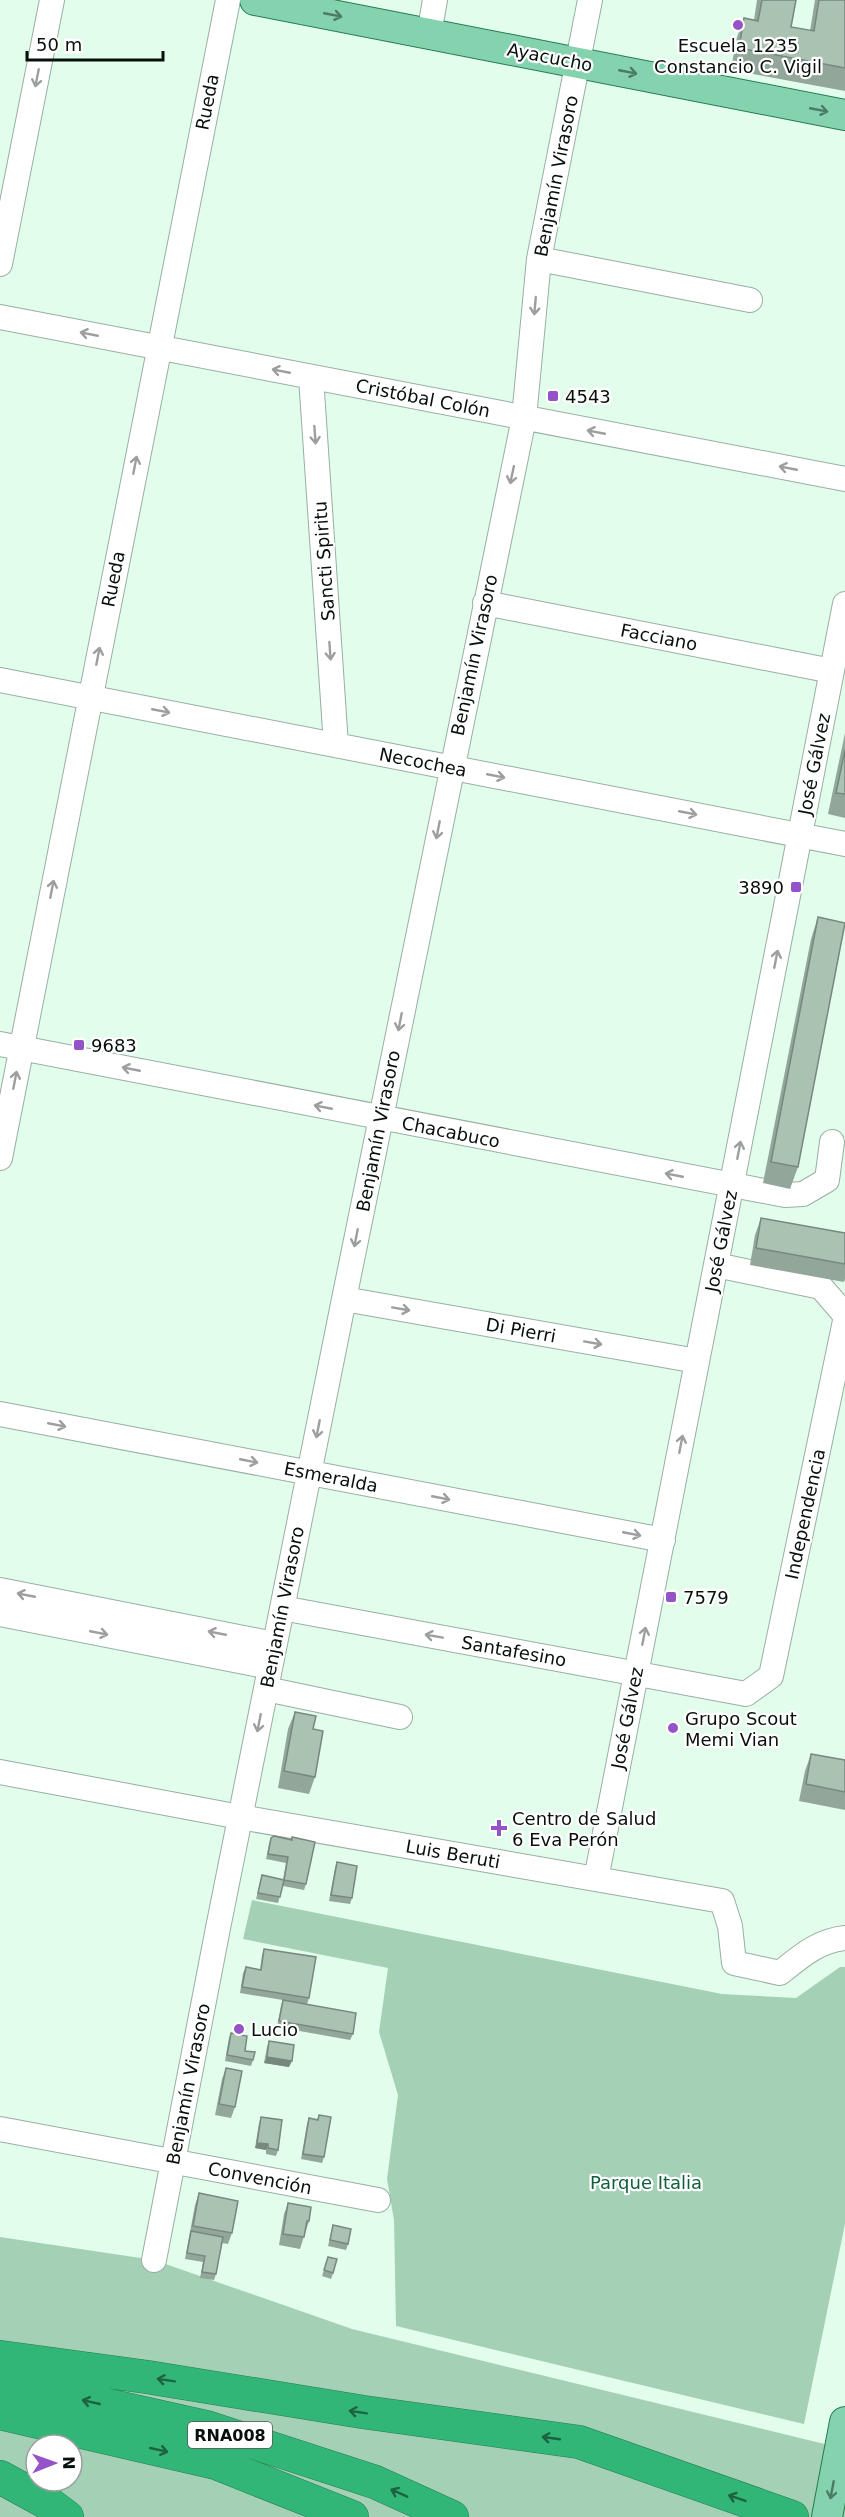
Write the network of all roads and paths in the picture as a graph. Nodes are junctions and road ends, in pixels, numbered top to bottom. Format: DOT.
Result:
graph roads {
  1 [pos="52,0"];
  2 [pos="228,0"];
  3 [pos="255,0"];
  4 [pos="435,0"];
  5 [pos="590,0"];
  6 [pos="429,34"];
  7 [pos="578,63"];
  8 [pos="845,115"];
  9 [pos="539,259"];
  10 [pos="0,264"];
  11 [pos="750,300"];
  12 [pos="0,317"];
  13 [pos="158,348"];
  14 [pos="311,377"];
  15 [pos="524,418"];
  16 [pos="845,479"];
  17 [pos="485,603"];
  18 [pos="845,604"];
  19 [pos="832,671"];
  20 [pos="0,680"];
  21 [pos="90,697"];
  22 [pos="336,745"];
  23 [pos="451,767"];
  24 [pos="800,835"];
  25 [pos="845,844"];
  26 [pos="11,1046"];
  27 [pos="380,1119"];
  28 [pos="832,1142"];
  29 [pos="0,1158"];
  30 [pos="732,1186"];
  31 [pos="716,1264"];
  32 [pos="344,1299"];
  33 [pos="845,1315"];
  34 [pos="845,1321"];
  35 [pos="698,1361"];
  36 [pos="0,1414"];
  37 [pos="309,1473"];
  38 [pos="663,1540"];
  39 [pos="0,1590"];
  40 [pos="282,1608"];
  41 [pos="0,1614"];
  42 [pos="270,1667"];
  43 [pos="636,1673"];
  44 [pos="746,1694"];
  45 [pos="400,1717"];
  46 [pos="0,1772"];
  47 [pos="240,1817"];
  48 [pos="596,1879"];
  49 [pos="841,1940"];
  50 [pos="0,2129"];
  51 [pos="173,2162"];
  52 [pos="378,2200"];
  53 [pos="154,2260"];
  54 [pos="0,2358"];
  55 [pos="0,2381"];
  56 [pos="0,2413"];
  57 [pos="845,2422"];
  58 [pos="0,2477"];
  59 [pos="67,2517"];
  60 [pos="352,2517"];
  61 [pos="452,2517"];
  62 [pos="792,2517"];
  63 [pos="827,2517"];
  1 -- 10 [label="street, one-way"];
  2 -- 13 [label="street, Rueda"];
  3 -- 6 [label="main road, Ayacucho, one-way"];
  4 -- 6 [label="street"];
  5 -- 7 [label="street, Benjamín Virasoro"];
  6 -- 7 [label="main road, Ayacucho"];
  7 -- 8 [label="main road, Ayacucho, one-way"];
  7 -- 9 [label="street, Benjamín Virasoro"];
  9 -- 11 [label="street"];
  9 -- 15 [label="street, Benjamín Virasoro, one-way"];
  13 -- 12 [label="street, Cristóbal Colón, one-way"];
  14 -- 13 [label="street, Cristóbal Colón, one-way"];
  21 -- 13 [label="street, Rueda, one-way"];
  14 -- 15 [label="street, Cristóbal Colón"];
  14 -- 22 [label="street, Sancti Spiritu, one-way"];
  16 -- 15 [label="street, Cristóbal Colón, one-way"];
  15 -- 17 [label="street, Benjamín Virasoro, one-way"];
  17 -- 19 [label="street, Facciano"];
  17 -- 23 [label="street, Benjamín Virasoro"];
  18 -- 19 [label="street, José Gálvez"];
  19 -- 24 [label="street, José Gálvez"];
  20 -- 21 [label="street, Necochea"];
  21 -- 22 [label="street, Necochea, one-way"];
  26 -- 21 [label="street, Rueda, one-way"];
  22 -- 23 [label="street, Necochea"];
  23 -- 24 [label="street, Necochea, one-way"];
  23 -- 27 [label="street, Benjamín Virasoro, one-way"];
  24 -- 25 [label="street, Necochea"];
  30 -- 24 [label="street, José Gálvez, one-way"];
  27 -- 26 [label="street, Chacabuco, one-way"];
  29 -- 26 [label="street, Rueda, one-way"];
  30 -- 27 [label="street, Chacabuco, one-way"];
  27 -- 32 [label="street, Benjamín Virasoro, one-way"];
  28 -- 30 [label="street, Chacabuco"];
  30 -- 31 [label="street, José Gálvez"];
  31 -- 33 [label="street"];
  31 -- 35 [label="street, José Gálvez"];
  32 -- 35 [label="street, Di Pierri, one-way"];
  32 -- 37 [label="street, Benjamín Virasoro, one-way"];
  34 -- 44 [label="street, Independencia"];
  38 -- 35 [label="street, José Gálvez, one-way"];
  36 -- 37 [label="street, Esmeralda, one-way"];
  37 -- 38 [label="street, Esmeralda, one-way"];
  37 -- 40 [label="street, Benjamín Virasoro"];
  43 -- 38 [label="street, José Gálvez, one-way"];
  42 -- 39 [label="street, one-way"];
  40 -- 42 [label="street, Benjamín Virasoro"];
  43 -- 40 [label="street, Santafesino, one-way"];
  41 -- 42 [label="street, one-way"];
  42 -- 45 [label="street"];
  42 -- 47 [label="street, Benjamín Virasoro, one-way"];
  43 -- 44 [label="street, Santafesino"];
  43 -- 48 [label="street, José Gálvez"];
  46 -- 47 [label="street, Luis Beruti"];
  47 -- 48 [label="street, Luis Beruti"];
  47 -- 51 [label="street, Benjamín Virasoro"];
  48 -- 49 [label="street, Luis Beruti"];
  50 -- 51 [label="street, Convención"];
  51 -- 52 [label="street, Convención"];
  51 -- 53 [label="street, Benjamín Virasoro"];
  62 -- 54 [label="highway, one-way"];
  61 -- 55 [label="highway, RNA008, one-way"];
  56 -- 60 [label="highway, RNA008, one-way"];
  57 -- 63 [label="main road, one-way"];
  58 -- 59 [label="highway"];
}
